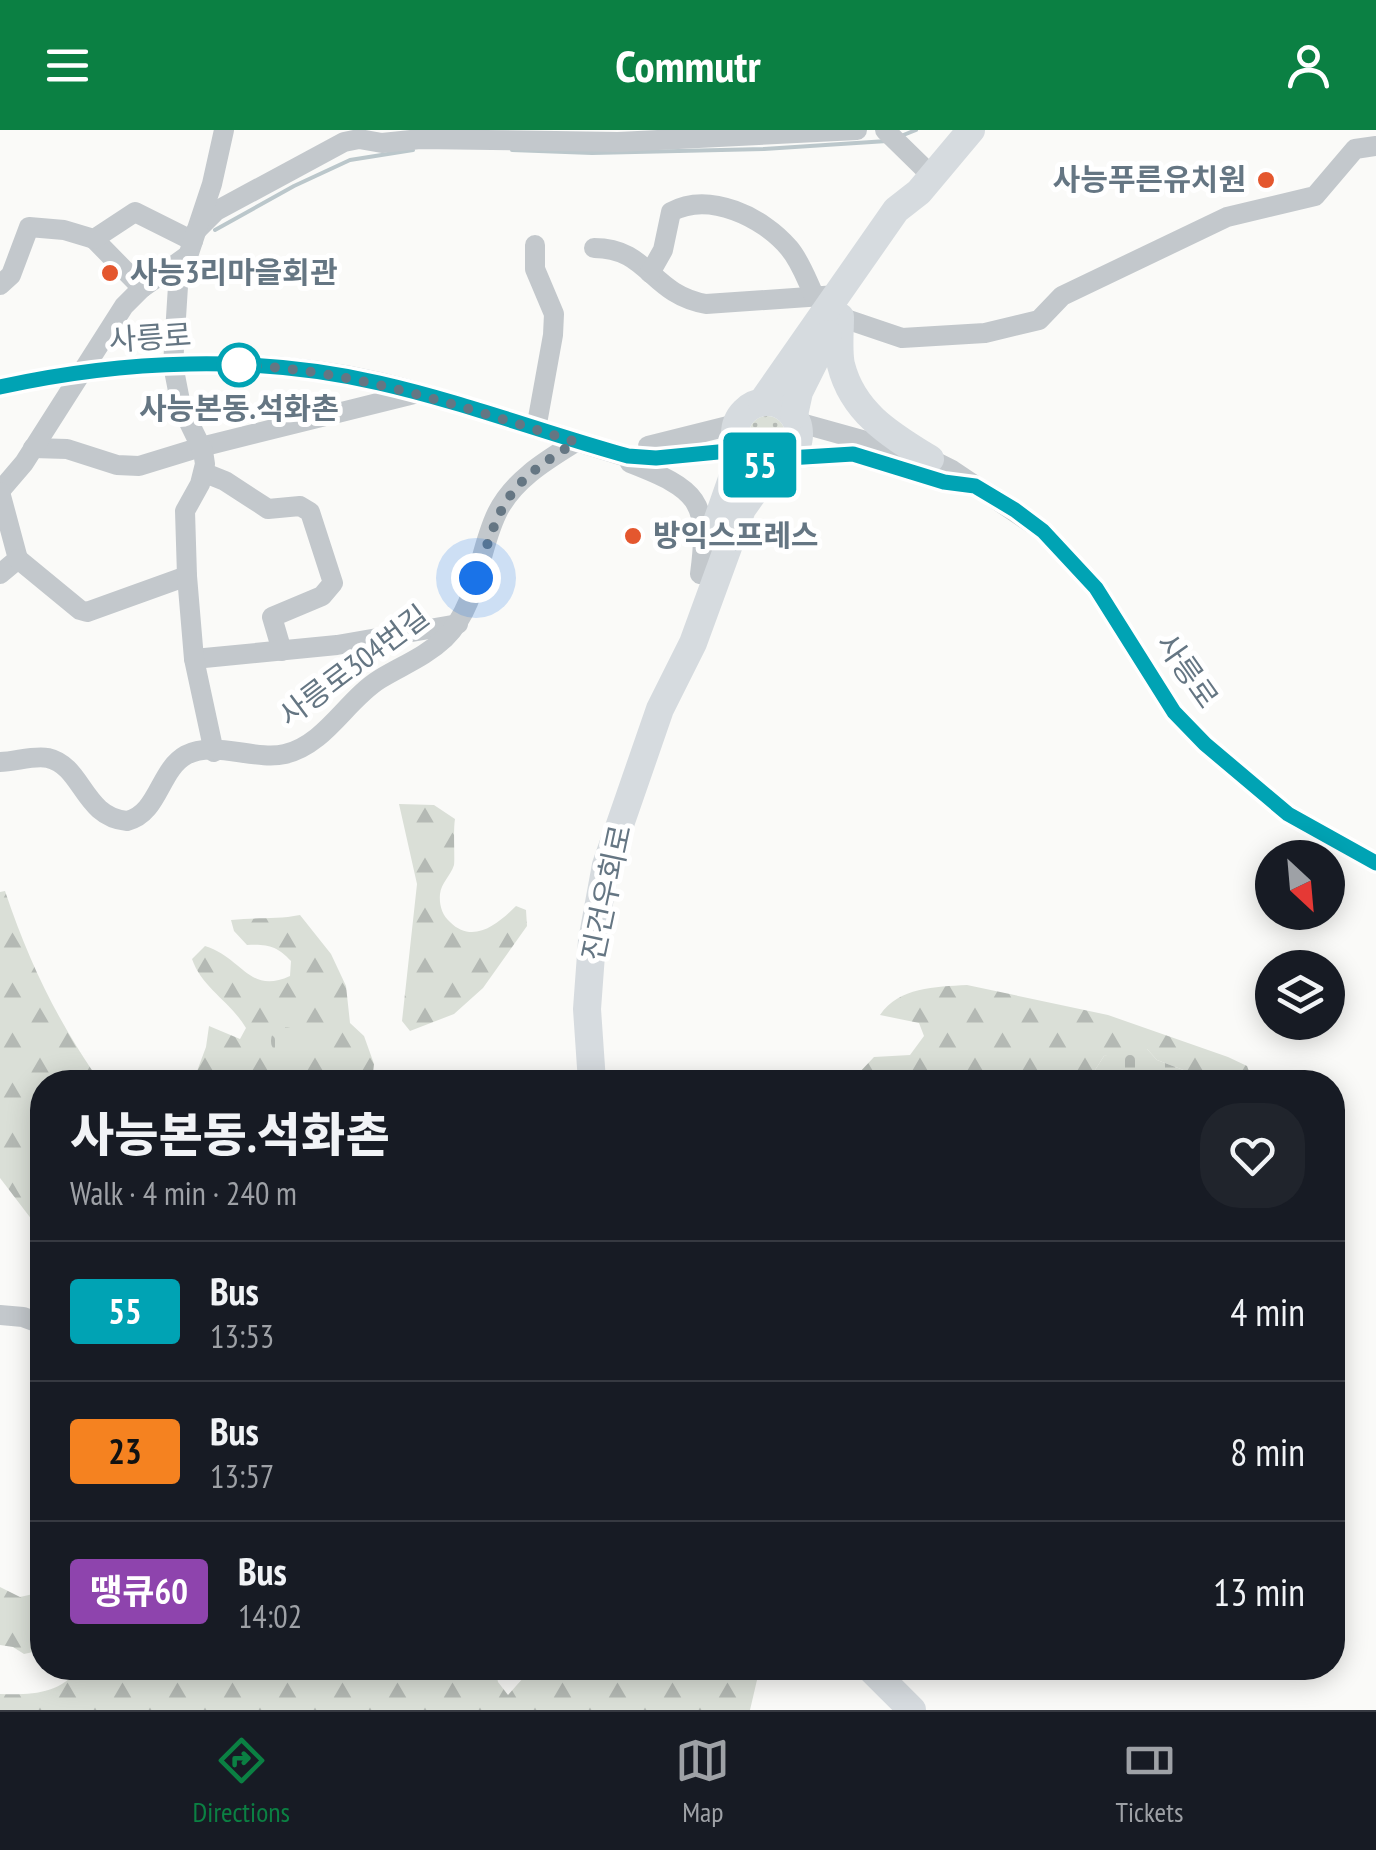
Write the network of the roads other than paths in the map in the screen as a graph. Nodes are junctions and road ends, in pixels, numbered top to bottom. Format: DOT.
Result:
graph roads {
  1 [pos="224,130"];
  2 [pos="856,130"];
  3 [pos="971,130"];
  4 [pos="888,133"];
  5 [pos="352,136"];
  6 [pos="609,136"];
  7 [pos="1376,146"];
  8 [pos="925,184"];
  9 [pos="94,239"];
  10 [pos="192,243"];
  11 [pos="536,245"];
  12 [pos="594,248"];
  13 [pos="650,274"];
  14 [pos="0,286"];
  15 [pos="142,288"];
  16 [pos="831,303"];
  17 [pos="173,365"];
  18 [pos="81,373"];
  19 [pos="0,387"];
  20 [pos="418,393"];
  21 [pos="762,402"];
  22 [pos="795,419"];
  23 [pos="536,430"];
  24 [pos="576,442"];
  25 [pos="739,442"];
  26 [pos="201,447"];
  27 [pos="33,448"];
  28 [pos="930,459"];
  29 [pos="781,462"];
  30 [pos="204,474"];
  31 [pos="975,486"];
  32 [pos="0,491"];
  33 [pos="18,559"];
  34 [pos="0,574"];
  35 [pos="700,574"];
  36 [pos="187,576"];
  37 [pos="458,624"];
  38 [pos="282,651"];
  39 [pos="194,659"];
  40 [pos="660,709"];
  41 [pos="214,752"];
  42 [pos="2,760"];
  43 [pos="1376,863"];
  44 [pos="591,1070"];
  45 [pos="0,1315"];
  46 [pos="30,1319"];
  47 [pos="882,1680"];
  48 [pos="912,1710"];
  1 -- 10 [label="street"];
  2 -- 6 [label="street"];
  3 -- 8 [label="main road"];
  4 -- 8 [label="street"];
  5 -- 6 [label="street"];
  5 -- 10 [label="street"];
  7 -- 16 [label="street"];
  8 -- 16 [label="main road"];
  9 -- 10 [label="street"];
  9 -- 14 [label="street"];
  9 -- 15 [label="street"];
  10 -- 15 [label="street"];
  10 -- 17 [label="street"];
  11 -- 23 [label="street"];
  12 -- 13 [label="street"];
  13 -- 16 [label="street"];
  13 -- 16 [label="street"];
  15 -- 18 [label="street"];
  16 -- 21 [label="main road"];
  16 -- 22 [label="main road"];
  16 -- 28 [label="main road"];
  17 -- 18 [label="street, 사릉로"];
  17 -- 20 [label="street, 사릉로"];
  17 -- 26 [label="street"];
  18 -- 19 [label="street, 사릉로"];
  18 -- 27 [label="street"];
  20 -- 23 [label="street, 사릉로"];
  20 -- 26 [label="street"];
  21 -- 22 [label="main road"];
  21 -- 25 [label="main road"];
  22 -- 28 [label="street, 사릉로"];
  22 -- 29 [label="main road"];
  23 -- 24 [label="street, 사릉로"];
  24 -- 25 [label="street, 사릉로"];
  24 -- 35 [label="street"];
  24 -- 37 [label="street, 사릉로304번길"];
  25 -- 29 [label="main road"];
  25 -- 35 [label="main road, 진건우회로"];
  26 -- 27 [label="street"];
  26 -- 30 [label="street"];
  27 -- 32 [label="street"];
  28 -- 31 [label="street, 사릉로"];
  29 -- 31 [label="street, 사릉로"];
  29 -- 40 [label="main road, 진건우회로"];
  30 -- 36 [label="street"];
  30 -- 38 [label="street"];
  31 -- 43 [label="street, 사릉로"];
  32 -- 33 [label="street"];
  33 -- 34 [label="street"];
  33 -- 36 [label="street"];
  35 -- 40 [label="main road, 진건우회로"];
  36 -- 39 [label="street"];
  37 -- 38 [label="street"];
  37 -- 41 [label="street, 사릉로304번길"];
  38 -- 39 [label="street"];
  39 -- 41 [label="street"];
  40 -- 44 [label="main road, 진건우회로"];
  41 -- 42 [label="street, 사릉로304번길"];
  45 -- 46 [label="street"];
  47 -- 48 [label="main road"];
}
